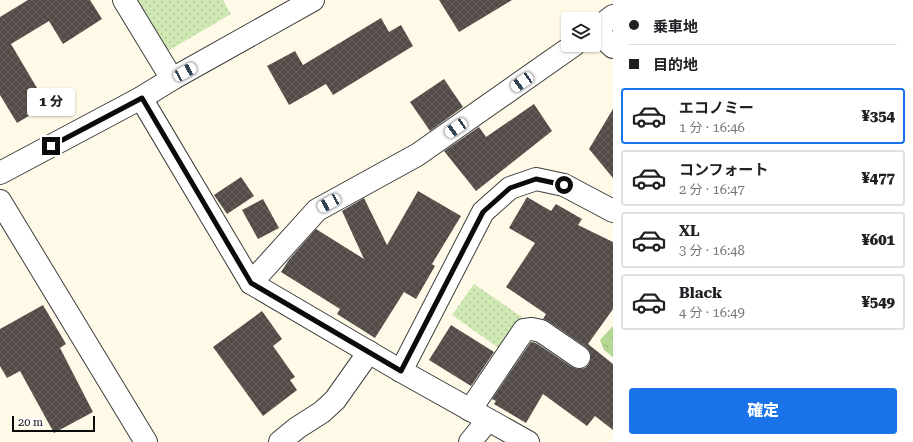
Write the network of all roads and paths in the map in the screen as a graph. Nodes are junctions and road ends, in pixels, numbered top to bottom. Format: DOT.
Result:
graph roads {
  1 [pos="124,0"];
  2 [pos="313,0"];
  3 [pos="613,16"];
  4 [pos="601,25"];
  5 [pos="601,36"];
  6 [pos="613,47"];
  7 [pos="564,52"];
  8 [pos="172,79"];
  9 [pos="142,98"];
  10 [pos="0,173"];
  11 [pos="0,201"];
  12 [pos="613,211"];
  13 [pos="251,283"];
  14 [pos="369,352"];
  15 [pos="579,357"];
  16 [pos="401,371"];
  17 [pos="470,410"];
  18 [pos="488,420"];
  19 [pos="146,442"];
  20 [pos="280,442"];
  21 [pos="470,442"];
  22 [pos="528,442"];
  1 -- 8 [label="street"];
  2 -- 8 [label="street"];
  3 -- 4 [label="street"];
  5 -- 6 [label="street"];
  7 -- 13 [label="street"];
  8 -- 9 [label="street"];
  9 -- 10 [label="street"];
  9 -- 13 [label="street"];
  11 -- 19 [label="street"];
  12 -- 16 [label="street"];
  13 -- 14 [label="street"];
  14 -- 16 [label="street"];
  14 -- 20 [label="street"];
  15 -- 17 [label="street"];
  16 -- 17 [label="street"];
  17 -- 18 [label="street"];
  18 -- 21 [label="street"];
  18 -- 22 [label="street"];
}
